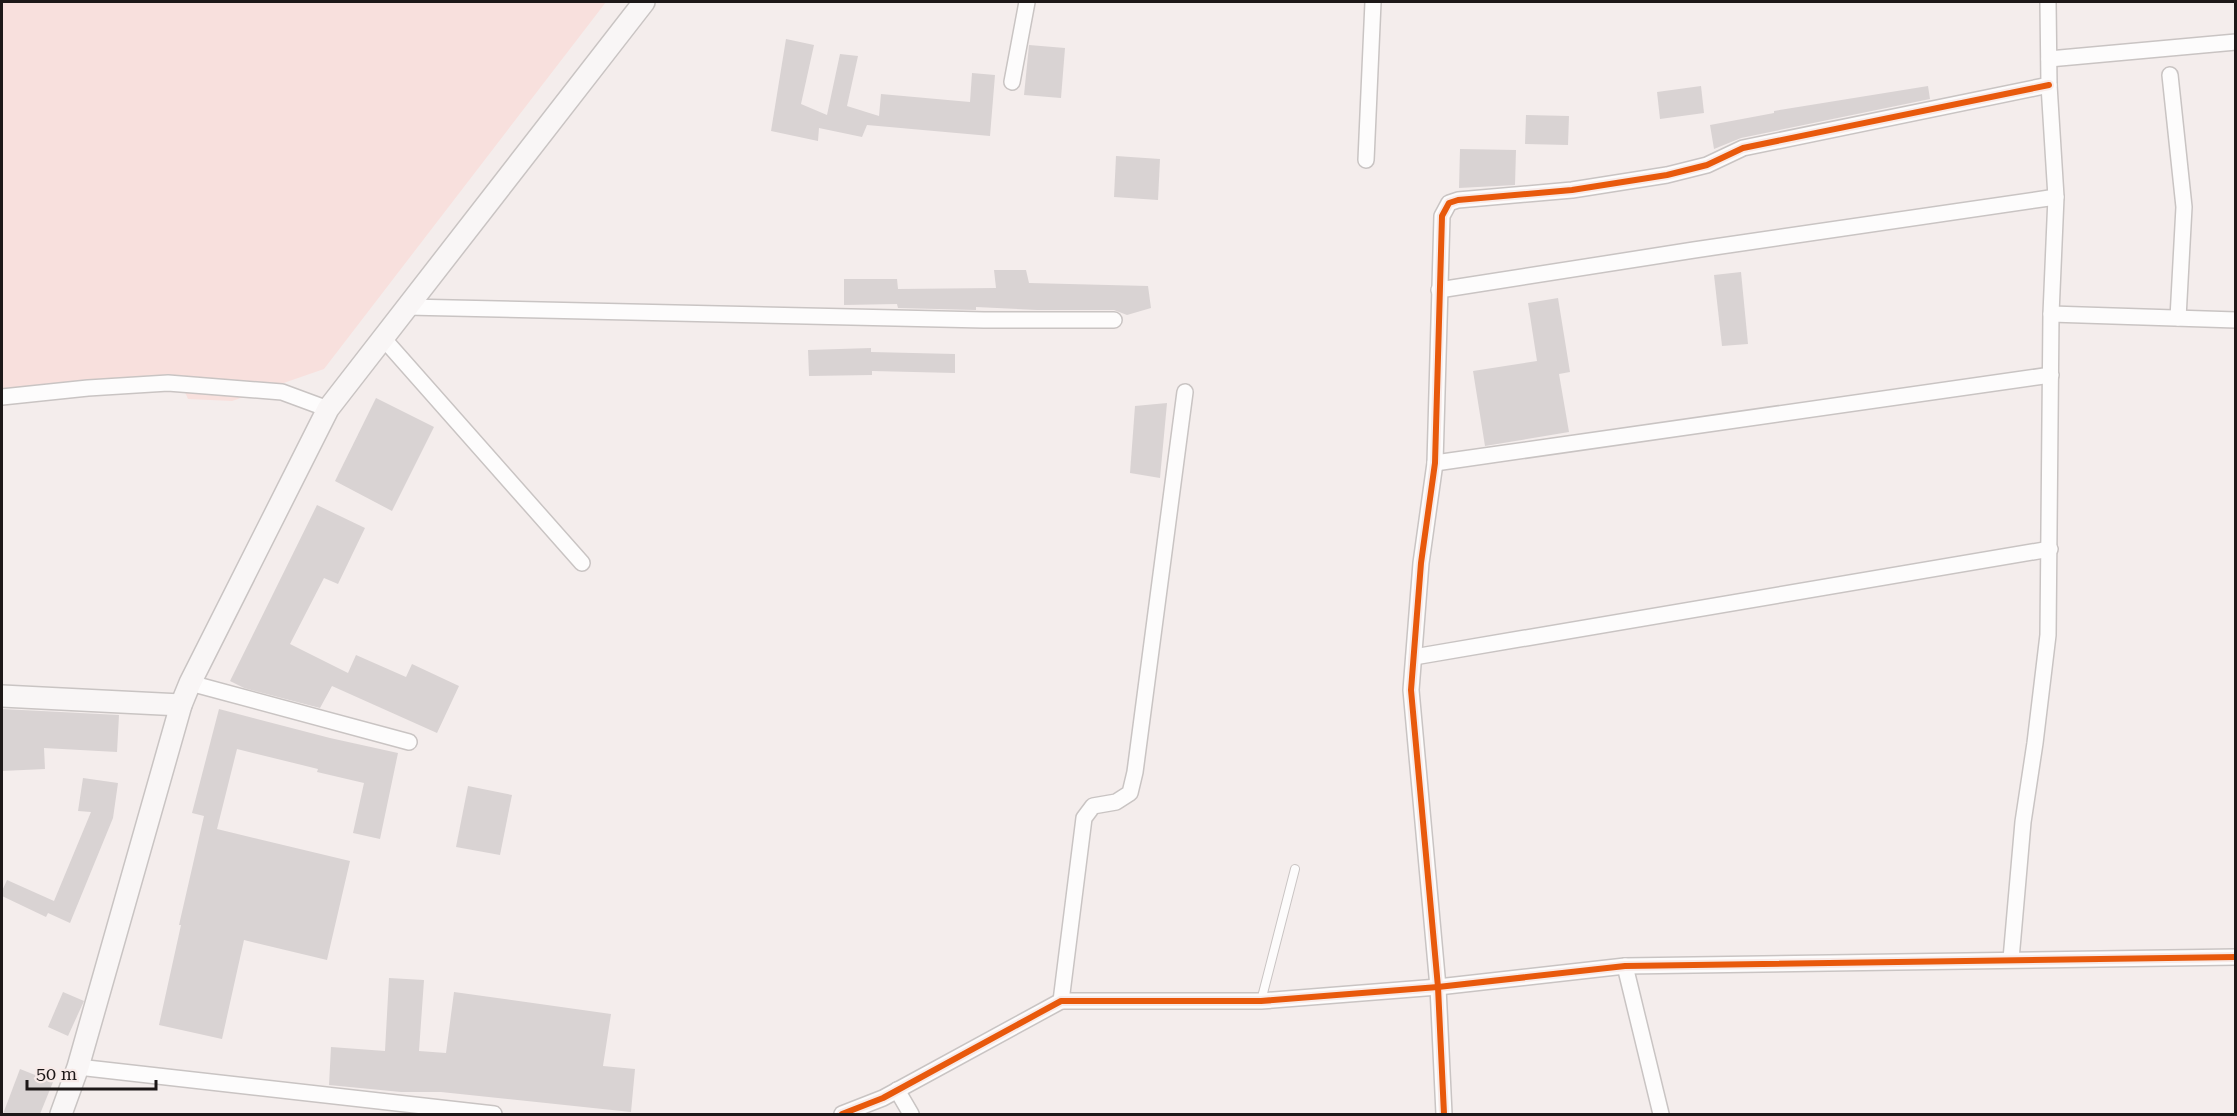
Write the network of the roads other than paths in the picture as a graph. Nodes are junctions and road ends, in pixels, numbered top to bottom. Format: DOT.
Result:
graph roads {
  1 [pos="644,2"];
  2 [pos="1027,2"];
  3 [pos="1373,2"];
  4 [pos="2048,2"];
  5 [pos="2235,42"];
  6 [pos="2049,59"];
  7 [pos="2170,75"];
  8 [pos="1012,82"];
  9 [pos="2049,85"];
  10 [pos="1366,160"];
  11 [pos="2056,197"];
  12 [pos="1439,290"];
  13 [pos="407,307"];
  14 [pos="2051,314"];
  15 [pos="2178,318"];
  16 [pos="1114,320"];
  17 [pos="2235,320"];
  18 [pos="383,338"];
  19 [pos="2051,375"];
  20 [pos="1185,392"];
  21 [pos="2,397"];
  22 [pos="328,409"];
  23 [pos="1435,463"];
  24 [pos="2050,549"];
  25 [pos="582,562"];
  26 [pos="1414,657"];
  27 [pos="190,682"];
  28 [pos="2,696"];
  29 [pos="181,705"];
  30 [pos="409,742"];
  31 [pos="1295,869"];
  32 [pos="2235,957"];
  33 [pos="2011,959"];
  34 [pos="1625,966"];
  35 [pos="1438,987"];
  36 [pos="1061,1001"];
  37 [pos="1261,1001"];
  38 [pos="78,1068"];
  39 [pos="897,1090"];
  40 [pos="374,1108"];
  41 [pos="61,1114"];
  42 [pos="494,1114"];
  43 [pos="842,1114"];
  44 [pos="911,1114"];
  45 [pos="1444,1114"];
  46 [pos="1661,1114"];
  1 -- 13 [label="street"];
  2 -- 8 [label="street"];
  3 -- 10 [label="street"];
  4 -- 6 [label="street"];
  5 -- 6 [label="street"];
  6 -- 9 [label="street"];
  7 -- 15 [label="street"];
  9 -- 11 [label="street"];
  9 -- 12 [label="street"];
  11 -- 12 [label="street"];
  11 -- 14 [label="street"];
  12 -- 23 [label="street"];
  13 -- 16 [label="street"];
  13 -- 18 [label="street"];
  14 -- 15 [label="street"];
  14 -- 19 [label="street"];
  15 -- 17 [label="street"];
  18 -- 22 [label="street"];
  18 -- 25 [label="street"];
  19 -- 23 [label="street"];
  19 -- 24 [label="street"];
  20 -- 36 [label="street"];
  21 -- 22 [label="street"];
  22 -- 27 [label="street"];
  23 -- 26 [label="street"];
  24 -- 26 [label="street"];
  24 -- 33 [label="street"];
  26 -- 35 [label="street"];
  27 -- 29 [label="street"];
  27 -- 30 [label="street"];
  28 -- 29 [label="street"];
  29 -- 38 [label="street"];
  31 -- 37 [label="lane"];
  32 -- 33 [label="street"];
  33 -- 34 [label="street"];
  34 -- 35 [label="street"];
  34 -- 46 [label="street"];
  35 -- 37 [label="street"];
  35 -- 45 [label="street"];
  36 -- 37 [label="street"];
  36 -- 39 [label="street"];
  38 -- 40 [label="street"];
  38 -- 41 [label="street"];
  39 -- 43 [label="street"];
  39 -- 44 [label="street"];
  40 -- 42 [label="street"];
}
